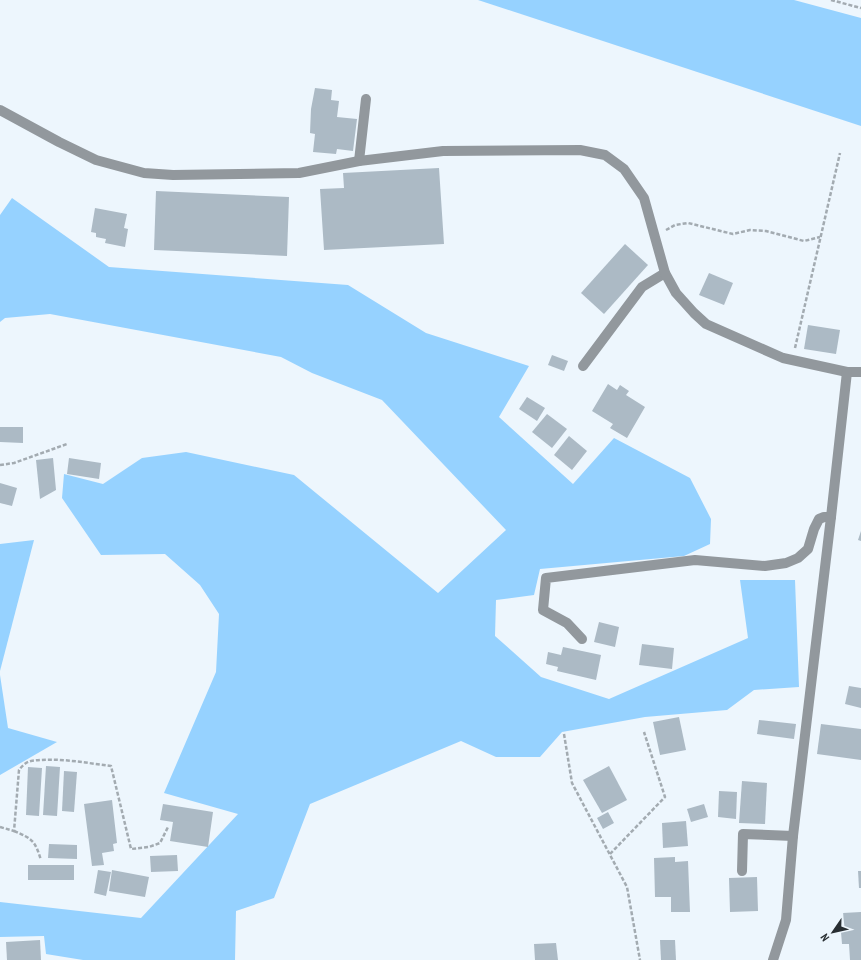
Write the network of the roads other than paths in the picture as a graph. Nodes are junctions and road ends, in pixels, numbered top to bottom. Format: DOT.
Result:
graph roads {
  1 [pos="366,99"];
  2 [pos="0,110"];
  3 [pos="359,161"];
  4 [pos="666,273"];
  5 [pos="583,366"];
  6 [pos="847,372"];
  7 [pos="861,372"];
  8 [pos="831,518"];
  9 [pos="582,639"];
  10 [pos="793,836"];
  11 [pos="742,871"];
  12 [pos="772,960"];
  1 -- 3 [label="street"];
  2 -- 3 [label="street"];
  3 -- 4 [label="street"];
  4 -- 5 [label="street"];
  4 -- 6 [label="street"];
  6 -- 7 [label="street"];
  6 -- 8 [label="street"];
  8 -- 9 [label="street"];
  8 -- 10 [label="street"];
  10 -- 11 [label="street"];
  10 -- 12 [label="street"];
}
